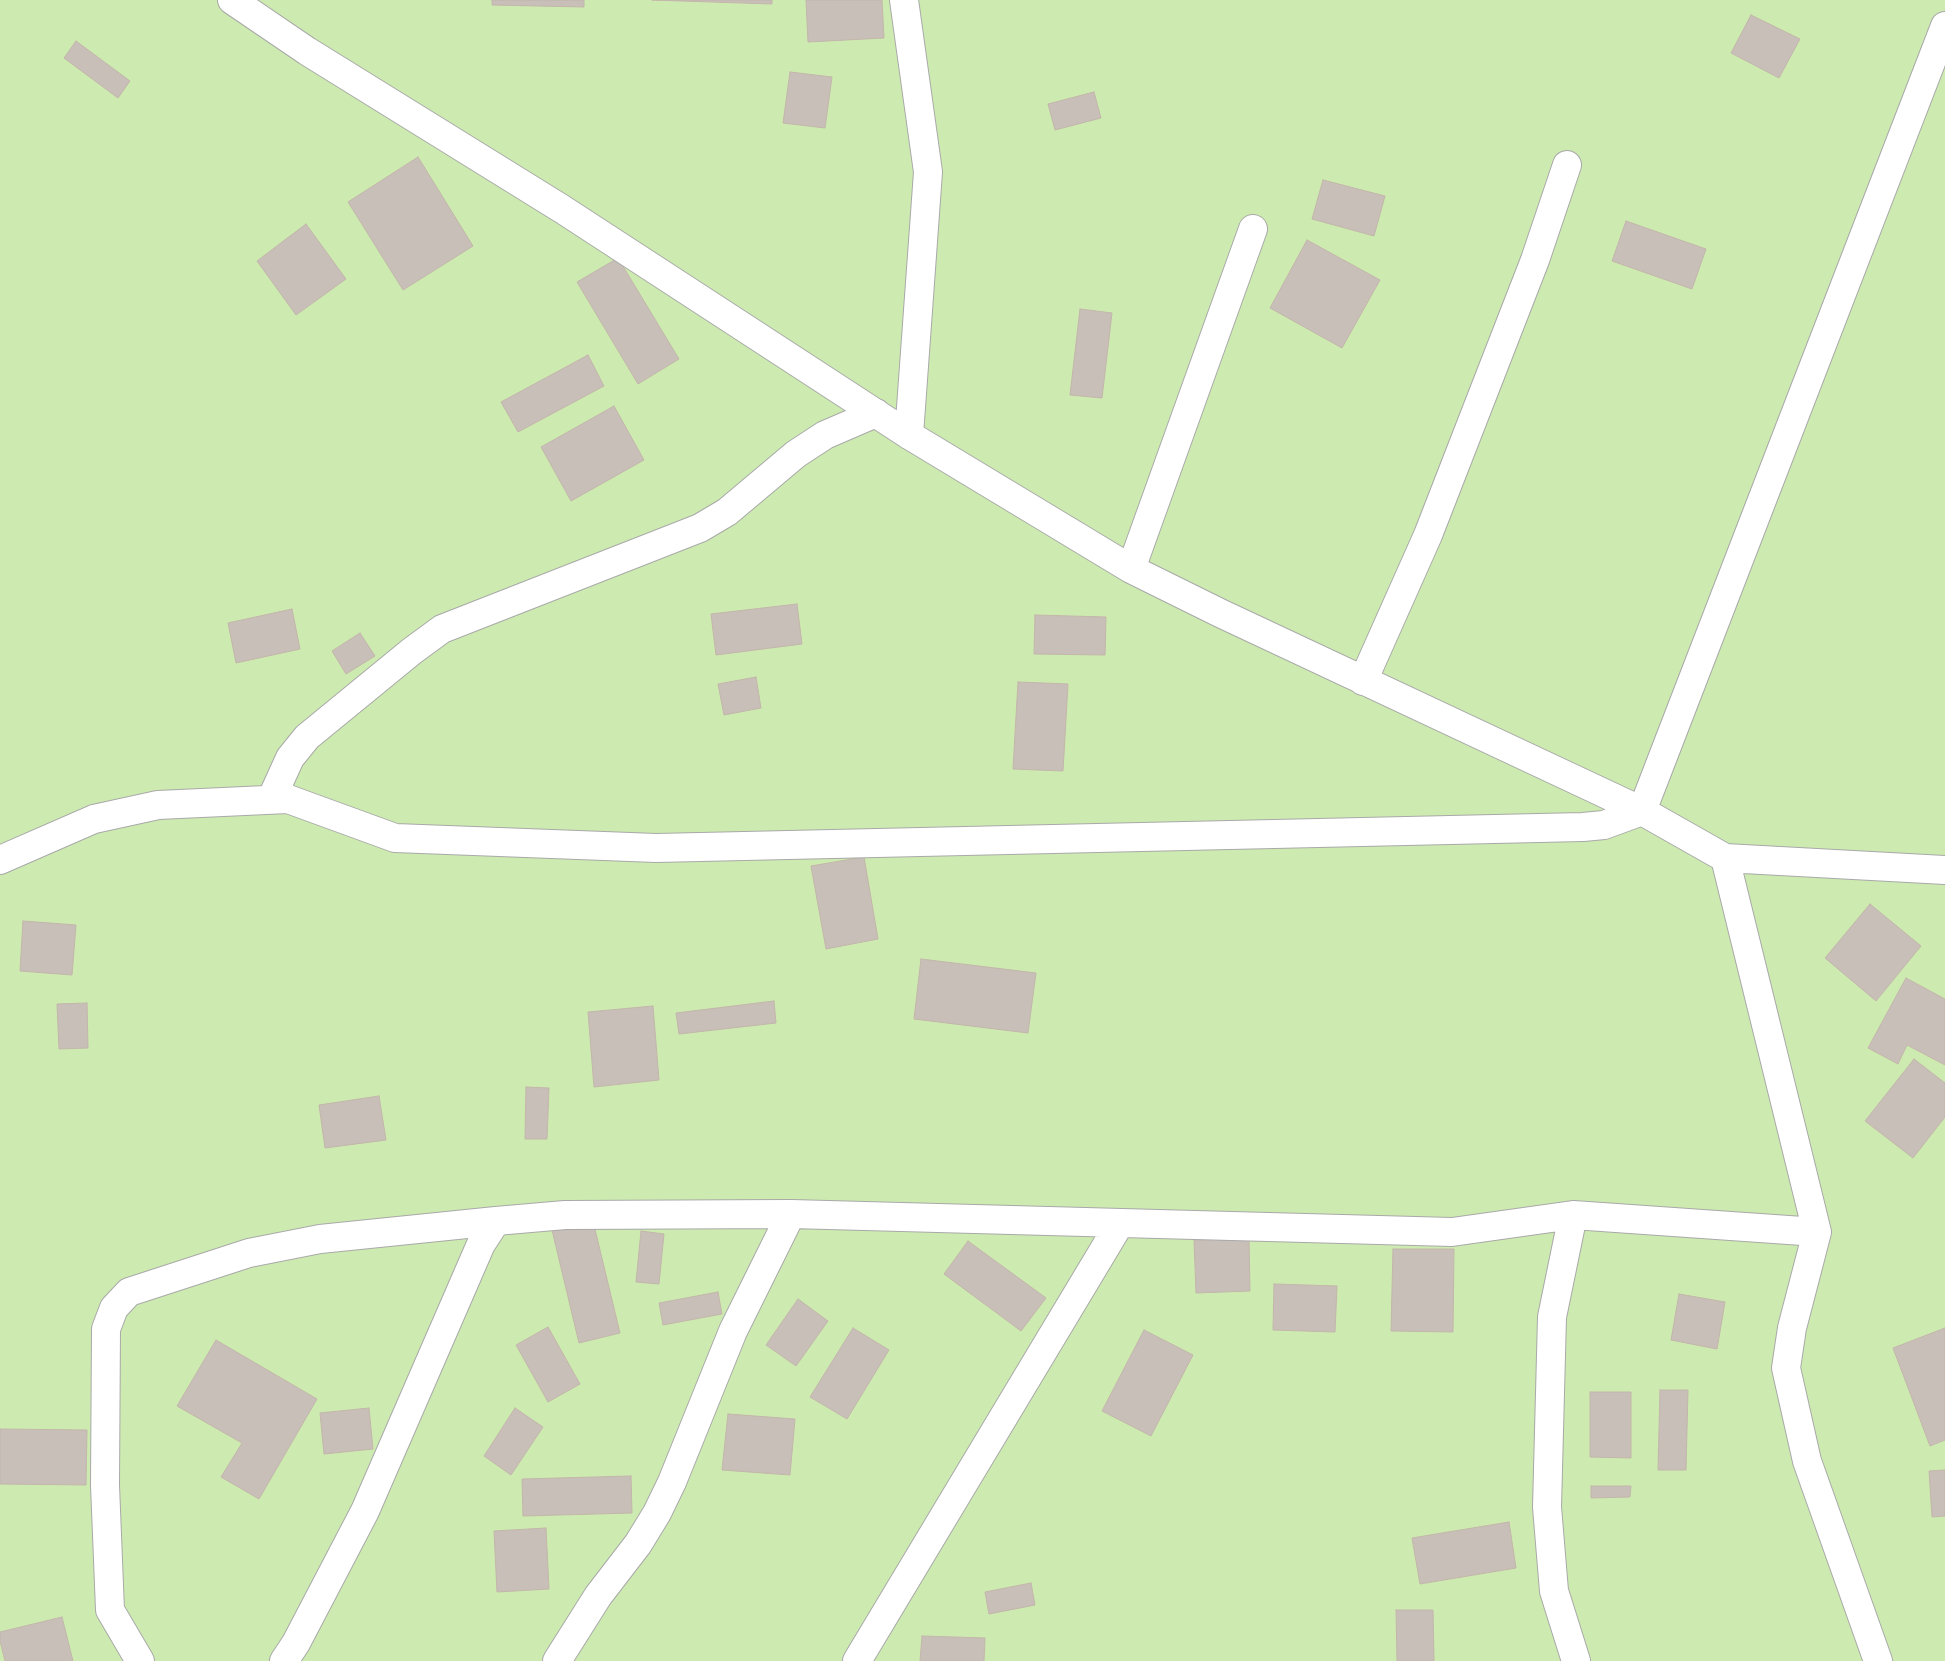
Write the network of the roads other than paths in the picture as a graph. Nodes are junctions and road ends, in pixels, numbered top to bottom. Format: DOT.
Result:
graph roads {
  1 [pos="232,0"];
  2 [pos="904,0"];
  3 [pos="1945,26"];
  4 [pos="1567,165"];
  5 [pos="1253,229"];
  6 [pos="876,413"];
  7 [pos="909,435"];
  8 [pos="1131,569"];
  9 [pos="1363,680"];
  10 [pos="288,799"];
  11 [pos="1642,811"];
  12 [pos="1725,858"];
  13 [pos="0,860"];
  14 [pos="1943,865"];
  15 [pos="791,1214"];
  16 [pos="1573,1215"];
  17 [pos="496,1221"];
  18 [pos="1120,1223"];
  19 [pos="1816,1232"];
  20 [pos="140,1661"];
  21 [pos="284,1661"];
  22 [pos="557,1661"];
  23 [pos="857,1661"];
  24 [pos="1576,1661"];
  25 [pos="1878,1661"];
  1 -- 6 [label="street"];
  2 -- 7 [label="street"];
  3 -- 11 [label="street"];
  4 -- 9 [label="street"];
  5 -- 8 [label="street"];
  6 -- 7 [label="street"];
  6 -- 10 [label="street"];
  7 -- 8 [label="street"];
  8 -- 9 [label="street"];
  9 -- 11 [label="street"];
  10 -- 11 [label="street"];
  10 -- 13 [label="street"];
  11 -- 12 [label="street"];
  12 -- 14 [label="street"];
  12 -- 19 [label="street"];
  15 -- 17 [label="street"];
  15 -- 18 [label="street"];
  15 -- 22 [label="street"];
  16 -- 18 [label="street"];
  16 -- 19 [label="street"];
  16 -- 24 [label="street"];
  17 -- 20 [label="street"];
  17 -- 21 [label="street"];
  18 -- 23 [label="street"];
  19 -- 25 [label="street"];
}
